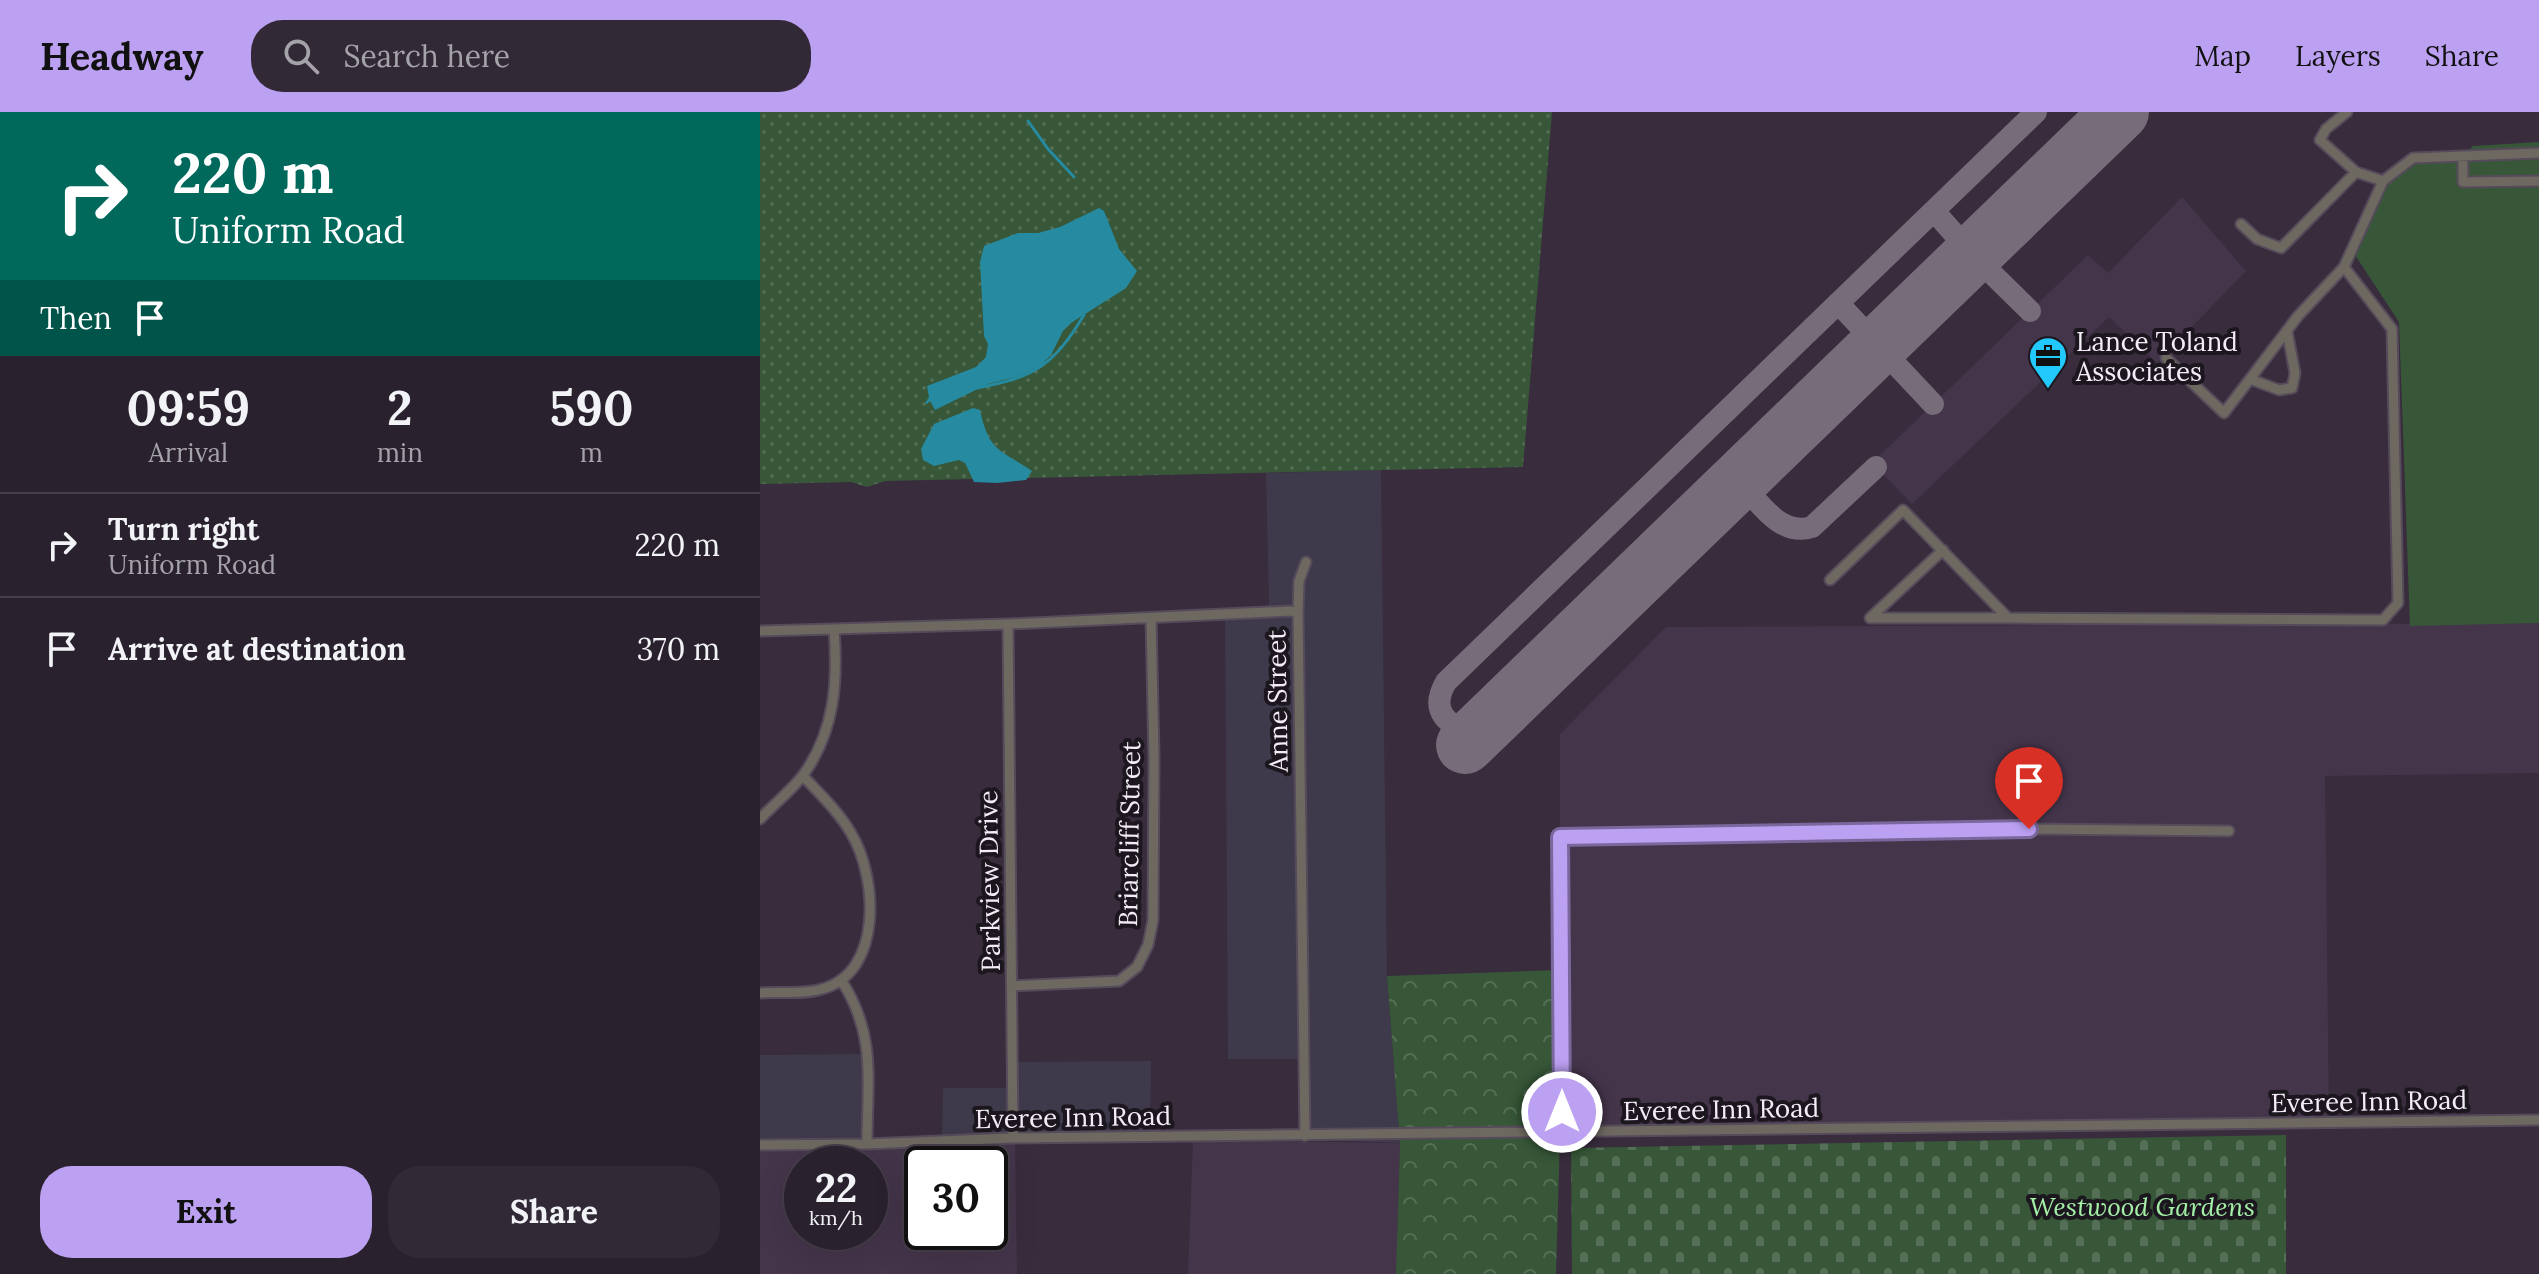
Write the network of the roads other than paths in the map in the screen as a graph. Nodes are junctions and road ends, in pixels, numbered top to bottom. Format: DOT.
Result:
graph roads {
  1 [pos="2347,112"];
  2 [pos="2539,153"];
  3 [pos="2463,156"];
  4 [pos="2356,172"];
  5 [pos="2383,181"];
  6 [pos="2539,181"];
  7 [pos="2241,224"];
  8 [pos="2344,267"];
  9 [pos="2287,331"];
  10 [pos="2166,358"];
  11 [pos="2250,379"];
  12 [pos="1943,550"];
  13 [pos="1306,562"];
  14 [pos="1830,580"];
  15 [pos="1298,613"];
  16 [pos="1151,618"];
  17 [pos="2008,618"];
  18 [pos="1008,624"];
  19 [pos="834,629"];
  20 [pos="760,631"];
  21 [pos="803,776"];
  22 [pos="760,819"];
  23 [pos="2229,831"];
  24 [pos="841,980"];
  25 [pos="1012,986"];
  26 [pos="760,993"];
  27 [pos="2539,1120"];
  28 [pos="1561,1133"];
  29 [pos="1305,1136"];
  30 [pos="1013,1138"];
  31 [pos="867,1144"];
  32 [pos="760,1145"];
  1 -- 4 [label="street"];
  2 -- 3 [label="street"];
  3 -- 5 [label="street"];
  3 -- 6 [label="street"];
  4 -- 5 [label="street"];
  4 -- 7 [label="street"];
  5 -- 8 [label="street"];
  8 -- 9 [label="street"];
  8 -- 17 [label="street"];
  9 -- 11 [label="street"];
  9 -- 11 [label="street"];
  10 -- 11 [label="street"];
  12 -- 14 [label="street"];
  12 -- 17 [label="street"];
  12 -- 17 [label="street"];
  13 -- 15 [label="street"];
  15 -- 16 [label="street, Anne Street"];
  15 -- 29 [label="street, Anne Street"];
  16 -- 18 [label="street, Anne Street"];
  16 -- 25 [label="street, Briarcliff Street"];
  18 -- 19 [label="street, Anne Street"];
  18 -- 25 [label="street, Parkview Drive"];
  19 -- 20 [label="street, Anne Street"];
  19 -- 21 [label="street"];
  21 -- 22 [label="street"];
  21 -- 24 [label="street"];
  23 -- 28 [label="street"];
  24 -- 26 [label="street"];
  24 -- 31 [label="street"];
  25 -- 30 [label="street, Parkview Drive"];
  27 -- 28 [label="street, Everee Inn Road"];
  28 -- 29 [label="street, Everee Inn Road"];
  29 -- 30 [label="street, Everee Inn Road"];
  30 -- 31 [label="street, Everee Inn Road"];
  31 -- 32 [label="street, Everee Inn Road"];
}
